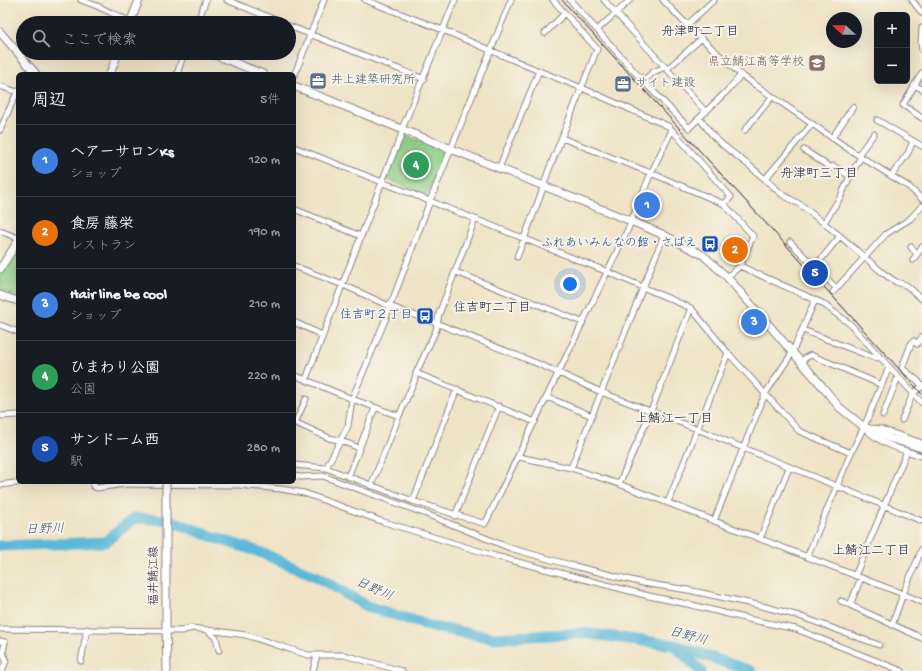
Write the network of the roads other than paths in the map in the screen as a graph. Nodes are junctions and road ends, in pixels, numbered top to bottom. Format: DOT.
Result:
graph roads {
  1 [pos="81,0"];
  2 [pos="139,0"];
  3 [pos="206,0"];
  4 [pos="227,0"];
  5 [pos="324,0"];
  6 [pos="365,0"];
  7 [pos="455,0"];
  8 [pos="511,0"];
  9 [pos="554,0"];
  10 [pos="570,0"];
  11 [pos="604,0"];
  12 [pos="630,0"];
  13 [pos="663,0"];
  14 [pos="714,0"];
  15 [pos="912,0"];
  16 [pos="565,13"];
  17 [pos="922,13"];
  18 [pos="616,14"];
  19 [pos="118,16"];
  20 [pos="134,16"];
  21 [pos="200,16"];
  22 [pos="266,16"];
  23 [pos="687,25"];
  24 [pos="922,28"];
  25 [pos="296,29"];
  26 [pos="443,30"];
  27 [pos="597,30"];
  28 [pos="0,32"];
  29 [pos="545,33"];
  30 [pos="310,34"];
  31 [pos="701,39"];
  32 [pos="922,50"];
  33 [pos="16,51"];
  34 [pos="491,51"];
  35 [pos="23,60"];
  36 [pos="115,60"];
  37 [pos="182,60"];
  38 [pos="228,60"];
  39 [pos="666,68"];
  40 [pos="33,72"];
  41 [pos="111,72"];
  42 [pos="178,72"];
  43 [pos="258,72"];
  44 [pos="296,72"];
  45 [pos="539,72"];
  46 [pos="922,74"];
  47 [pos="741,75"];
  48 [pos="424,79"];
  49 [pos="643,81"];
  50 [pos="914,85"];
  51 [pos="0,86"];
  52 [pos="296,87"];
  53 [pos="582,88"];
  54 [pos="922,89"];
  55 [pos="16,91"];
  56 [pos="16,96"];
  57 [pos="772,97"];
  58 [pos="853,107"];
  59 [pos="706,112"];
  60 [pos="922,118"];
  61 [pos="700,119"];
  62 [pos="877,120"];
  63 [pos="812,124"];
  64 [pos="402,129"];
  65 [pos="0,130"];
  66 [pos="672,130"];
  67 [pos="745,130"];
  68 [pos="874,134"];
  69 [pos="562,138"];
  70 [pos="832,138"];
  71 [pos="913,141"];
  72 [pos="922,146"];
  73 [pos="296,148"];
  74 [pos="451,149"];
  75 [pos="804,150"];
  76 [pos="860,156"];
  77 [pos="499,168"];
  78 [pos="651,173"];
  79 [pos="850,176"];
  80 [pos="891,176"];
  81 [pos="765,179"];
  82 [pos="383,181"];
  83 [pos="544,186"];
  84 [pos="922,200"];
  85 [pos="430,201"];
  86 [pos="724,204"];
  87 [pos="922,206"];
  88 [pos="296,210"];
  89 [pos="475,220"];
  90 [pos="631,221"];
  91 [pos="824,223"];
  92 [pos="0,231"];
  93 [pos="664,235"];
  94 [pos="361,236"];
  95 [pos="840,236"];
  96 [pos="524,238"];
  97 [pos="16,239"];
  98 [pos="790,242"];
  99 [pos="16,243"];
  100 [pos="911,247"];
  101 [pos="922,247"];
  102 [pos="917,254"];
  103 [pos="517,257"];
  104 [pos="863,257"];
  105 [pos="913,260"];
  106 [pos="740,266"];
  107 [pos="296,267"];
  108 [pos="815,267"];
  109 [pos="0,269"];
  110 [pos="456,272"];
  111 [pos="608,272"];
  112 [pos="727,277"];
  113 [pos="343,285"];
  114 [pos="644,287"];
  115 [pos="0,295"];
  116 [pos="826,298"];
  117 [pos="922,299"];
  118 [pos="16,300"];
  119 [pos="815,300"];
  120 [pos="822,303"];
  121 [pos="389,306"];
  122 [pos="691,308"];
  123 [pos="582,322"];
  124 [pos="296,323"];
  125 [pos="436,323"];
  126 [pos="0,325"];
  127 [pos="803,330"];
  128 [pos="16,331"];
  129 [pos="322,335"];
  130 [pos="922,337"];
  131 [pos="728,353"];
  132 [pos="792,353"];
  133 [pos="880,358"];
  134 [pos="801,363"];
  135 [pos="889,367"];
  136 [pos="416,373"];
  137 [pos="558,373"];
  138 [pos="296,376"];
  139 [pos="898,377"];
  140 [pos="306,379"];
  141 [pos="882,386"];
  142 [pos="922,387"];
  143 [pos="457,389"];
  144 [pos="602,392"];
  145 [pos="913,393"];
  146 [pos="765,394"];
  147 [pos="547,397"];
  148 [pos="306,399"];
  149 [pos="352,399"];
  150 [pos="922,403"];
  151 [pos="499,406"];
  152 [pos="375,408"];
  153 [pos="651,411"];
  154 [pos="16,415"];
  155 [pos="883,415"];
  156 [pos="0,416"];
  157 [pos="399,416"];
  158 [pos="592,416"];
  159 [pos="902,420"];
  160 [pos="296,421"];
  161 [pos="535,422"];
  162 [pos="296,423"];
  163 [pos="864,427"];
  164 [pos="697,429"];
  165 [pos="339,440"];
  166 [pos="922,443"];
  167 [pos="360,448"];
  168 [pos="922,448"];
  169 [pos="744,449"];
  170 [pos="907,451"];
  171 [pos="851,453"];
  172 [pos="922,456"];
  173 [pos="519,457"];
  174 [pos="296,465"];
  175 [pos="326,468"];
  176 [pos="571,468"];
  177 [pos="789,468"];
  178 [pos="296,476"];
  179 [pos="348,477"];
  180 [pos="16,483"];
  181 [pos="0,484"];
  182 [pos="94,484"];
  183 [pos="125,484"];
  184 [pos="125,484"];
  185 [pos="166,484"];
  186 [pos="619,484"];
  187 [pos="371,486"];
  188 [pos="838,486"];
  189 [pos="412,501"];
  190 [pos="668,502"];
  191 [pos="885,505"];
  192 [pos="455,516"];
  193 [pos="714,521"];
  194 [pos="922,521"];
  195 [pos="760,539"];
  196 [pos="922,549"];
  197 [pos="807,557"];
  198 [pos="855,576"];
  199 [pos="862,578"];
  200 [pos="903,594"];
  201 [pos="841,601"];
  202 [pos="922,602"];
  203 [pos="850,605"];
  204 [pos="892,625"];
  205 [pos="167,627"];
  206 [pos="0,629"];
  207 [pos="87,629"];
  208 [pos="206,630"];
  209 [pos="922,638"];
  210 [pos="0,641"];
  211 [pos="879,645"];
  212 [pos="218,650"];
  213 [pos="317,655"];
  214 [pos="81,661"];
  215 [pos="2,671"];
  216 [pos="167,671"];
  217 [pos="313,671"];
  218 [pos="402,671"];
  219 [pos="902,671"];
  1 -- 19 [label="street"];
  2 -- 20 [label="street"];
  3 -- 21 [label="street"];
  4 -- 22 [label="street"];
  5 -- 30 [label="street"];
  6 -- 26 [label="street"];
  7 -- 26 [label="street"];
  8 -- 34 [label="street"];
  9 -- 16 [label="street"];
  10 -- 27 [label="street"];
  11 -- 18 [label="street"];
  12 -- 18 [label="street"];
  13 -- 23 [label="street"];
  14 -- 23 [label="street"];
  15 -- 17 [label="street"];
  16 -- 29 [label="street"];
  16 -- 53 [label="street"];
  18 -- 27 [label="street"];
  18 -- 39 [label="street"];
  23 -- 31 [label="street"];
  24 -- 32 [label="street"];
  25 -- 30 [label="street"];
  26 -- 34 [label="street"];
  26 -- 48 [label="street"];
  27 -- 49 [label="street"];
  28 -- 33 [label="street"];
  30 -- 44 [label="street"];
  30 -- 48 [label="street"];
  31 -- 39 [label="street"];
  31 -- 47 [label="street"];
  34 -- 45 [label="street"];
  34 -- 74 [label="street"];
  35 -- 40 [label="street"];
  36 -- 41 [label="street"];
  37 -- 42 [label="street"];
  38 -- 43 [label="street"];
  39 -- 49 [label="street"];
  39 -- 59 [label="street"];
  45 -- 53 [label="street"];
  45 -- 77 [label="street"];
  46 -- 50 [label="street"];
  47 -- 57 [label="street"];
  47 -- 59 [label="street"];
  48 -- 64 [label="street"];
  49 -- 61 [label="street"];
  50 -- 54 [label="street"];
  50 -- 60 [label="street"];
  51 -- 55 [label="street"];
  52 -- 64 [label="street"];
  53 -- 66 [label="street"];
  53 -- 69 [label="street"];
  56 -- 65 [label="street"];
  57 -- 63 [label="street"];
  57 -- 67 [label="street"];
  58 -- 70 [label="street"];
  59 -- 61 [label="street"];
  61 -- 81 [label="street"];
  62 -- 71 [label="street"];
  63 -- 70 [label="street"];
  63 -- 81 [label="street"];
  64 -- 74 [label="street"];
  64 -- 82 [label="street"];
  66 -- 78 [label="street"];
  66 -- 86 [label="street"];
  68 -- 76 [label="street"];
  69 -- 78 [label="street"];
  69 -- 83 [label="street"];
  70 -- 76 [label="street"];
  71 -- 72 [label="street"];
  71 -- 80 [label="street"];
  73 -- 82 [label="street"];
  74 -- 77 [label="street"];
  74 -- 85 [label="street"];
  75 -- 79 [label="street"];
  76 -- 79 [label="street"];
  76 -- 80 [label="street"];
  77 -- 83 [label="street"];
  78 -- 86 [label="street"];
  78 -- 90 [label="street"];
  79 -- 91 [label="street"];
  80 -- 84 [label="street"];
  81 -- 91 [label="street"];
  82 -- 85 [label="street"];
  82 -- 94 [label="street"];
  83 -- 90 [label="street"];
  83 -- 96 [label="street"];
  85 -- 89 [label="street"];
  85 -- 121 [label="street"];
  86 -- 106 [label="street"];
  87 -- 104 [label="street"];
  88 -- 94 [label="street"];
  89 -- 96 [label="street"];
  89 -- 110 [label="street"];
  90 -- 93 [label="street"];
  90 -- 111 [label="street"];
  91 -- 95 [label="street"];
  92 -- 97 [label="street"];
  93 -- 112 [label="street"];
  93 -- 114 [label="street"];
  94 -- 113 [label="street"];
  95 -- 104 [label="street"];
  95 -- 108 [label="street"];
  96 -- 103 [label="street"];
  96 -- 111 [label="street"];
  98 -- 108 [label="street"];
  99 -- 109 [label="street"];
  100 -- 102 [label="street"];
  101 -- 102 [label="street"];
  102 -- 105 [label="street"];
  104 -- 108 [label="street"];
  104 -- 117 [label="street"];
  106 -- 112 [label="street"];
  106 -- 119 [label="street"];
  107 -- 113 [label="street"];
  110 -- 123 [label="street"];
  110 -- 125 [label="street"];
  111 -- 114 [label="street"];
  111 -- 123 [label="street"];
  112 -- 132 [label="street"];
  113 -- 121 [label="street"];
  113 -- 129 [label="street"];
  114 -- 122 [label="street"];
  114 -- 144 [label="street"];
  115 -- 118 [label="street"];
  116 -- 120 [label="street"];
  119 -- 120 [label="street"];
  119 -- 127 [label="street"];
  120 -- 133 [label="street"];
  121 -- 125 [label="street"];
  121 -- 149 [label="street"];
  122 -- 131 [label="street"];
  122 -- 153 [label="street"];
  123 -- 137 [label="street"];
  124 -- 129 [label="street"];
  125 -- 136 [label="street"];
  125 -- 137 [label="street"];
  126 -- 128 [label="street"];
  127 -- 132 [label="street"];
  127 -- 133 [label="street"];
  129 -- 140 [label="street"];
  130 -- 142 [label="street"];
  131 -- 146 [label="street"];
  131 -- 164 [label="street"];
  132 -- 134 [label="street"];
  132 -- 146 [label="street"];
  133 -- 135 [label="street"];
  134 -- 141 [label="street"];
  134 -- 163 [label="street"];
  135 -- 139 [label="street"];
  135 -- 141 [label="street"];
  136 -- 143 [label="street"];
  136 -- 157 [label="street"];
  137 -- 144 [label="street"];
  137 -- 147 [label="street"];
  138 -- 140 [label="street"];
  139 -- 145 [label="street"];
  139 -- 155 [label="street"];
  140 -- 149 [label="street"];
  141 -- 163 [label="street"];
  142 -- 145 [label="street"];
  143 -- 151 [label="street"];
  143 -- 189 [label="street"];
  144 -- 153 [label="street"];
  144 -- 158 [label="street"];
  145 -- 150 [label="street"];
  145 -- 159 [label="street"];
  146 -- 169 [label="street"];
  146 -- 171 [label="street"];
  147 -- 158 [label="street"];
  147 -- 161 [label="street"];
  148 -- 160 [label="street"];
  149 -- 152 [label="street"];
  149 -- 165 [label="street"];
  151 -- 161 [label="street"];
  151 -- 192 [label="street"];
  152 -- 157 [label="street"];
  152 -- 167 [label="street"];
  153 -- 164 [label="street"];
  153 -- 186 [label="street"];
  154 -- 156 [label="street"];
  157 -- 187 [label="street"];
  158 -- 176 [label="street"];
  161 -- 173 [label="street"];
  162 -- 165 [label="street"];
  163 -- 166 [label="street"];
  163 -- 168 [label="street"];
  163 -- 170 [label="street"];
  163 -- 171 [label="street"];
  164 -- 169 [label="street"];
  164 -- 190 [label="street"];
  165 -- 167 [label="street"];
  165 -- 175 [label="street"];
  167 -- 179 [label="street"];
  169 -- 177 [label="street"];
  169 -- 193 [label="street"];
  170 -- 172 [label="street"];
  170 -- 191 [label="street"];
  171 -- 188 [label="street"];
  173 -- 176 [label="street"];
  173 -- 192 [label="street"];
  174 -- 175 [label="street"];
  175 -- 179 [label="street"];
  176 -- 186 [label="street"];
  177 -- 188 [label="street"];
  177 -- 195 [label="street"];
  178 -- 211 [label="street"];
  179 -- 187 [label="street"];
  180 -- 181 [label="street"];
  182 -- 183 [label="street"];
  184 -- 219 [label="street"];
  185 -- 205 [label="street, 福井鯖江線, bridge"];
  186 -- 190 [label="street"];
  187 -- 189 [label="street"];
  188 -- 191 [label="street"];
  188 -- 197 [label="street"];
  189 -- 192 [label="street"];
  190 -- 193 [label="street"];
  191 -- 194 [label="street"];
  191 -- 198 [label="street"];
  193 -- 195 [label="street"];
  195 -- 197 [label="street"];
  196 -- 200 [label="street"];
  197 -- 198 [label="street"];
  198 -- 199 [label="street"];
  199 -- 200 [label="street"];
  199 -- 203 [label="street"];
  200 -- 202 [label="street"];
  200 -- 204 [label="street"];
  201 -- 203 [label="street"];
  203 -- 204 [label="street"];
  204 -- 209 [label="street"];
  205 -- 207 [label="street"];
  205 -- 208 [label="street"];
  205 -- 216 [label="street, 福井鯖江線"];
  206 -- 207 [label="street"];
  207 -- 214 [label="street"];
  208 -- 212 [label="street"];
  208 -- 213 [label="street"];
  210 -- 215 [label="street"];
  213 -- 217 [label="street"];
  213 -- 218 [label="street"];
}
